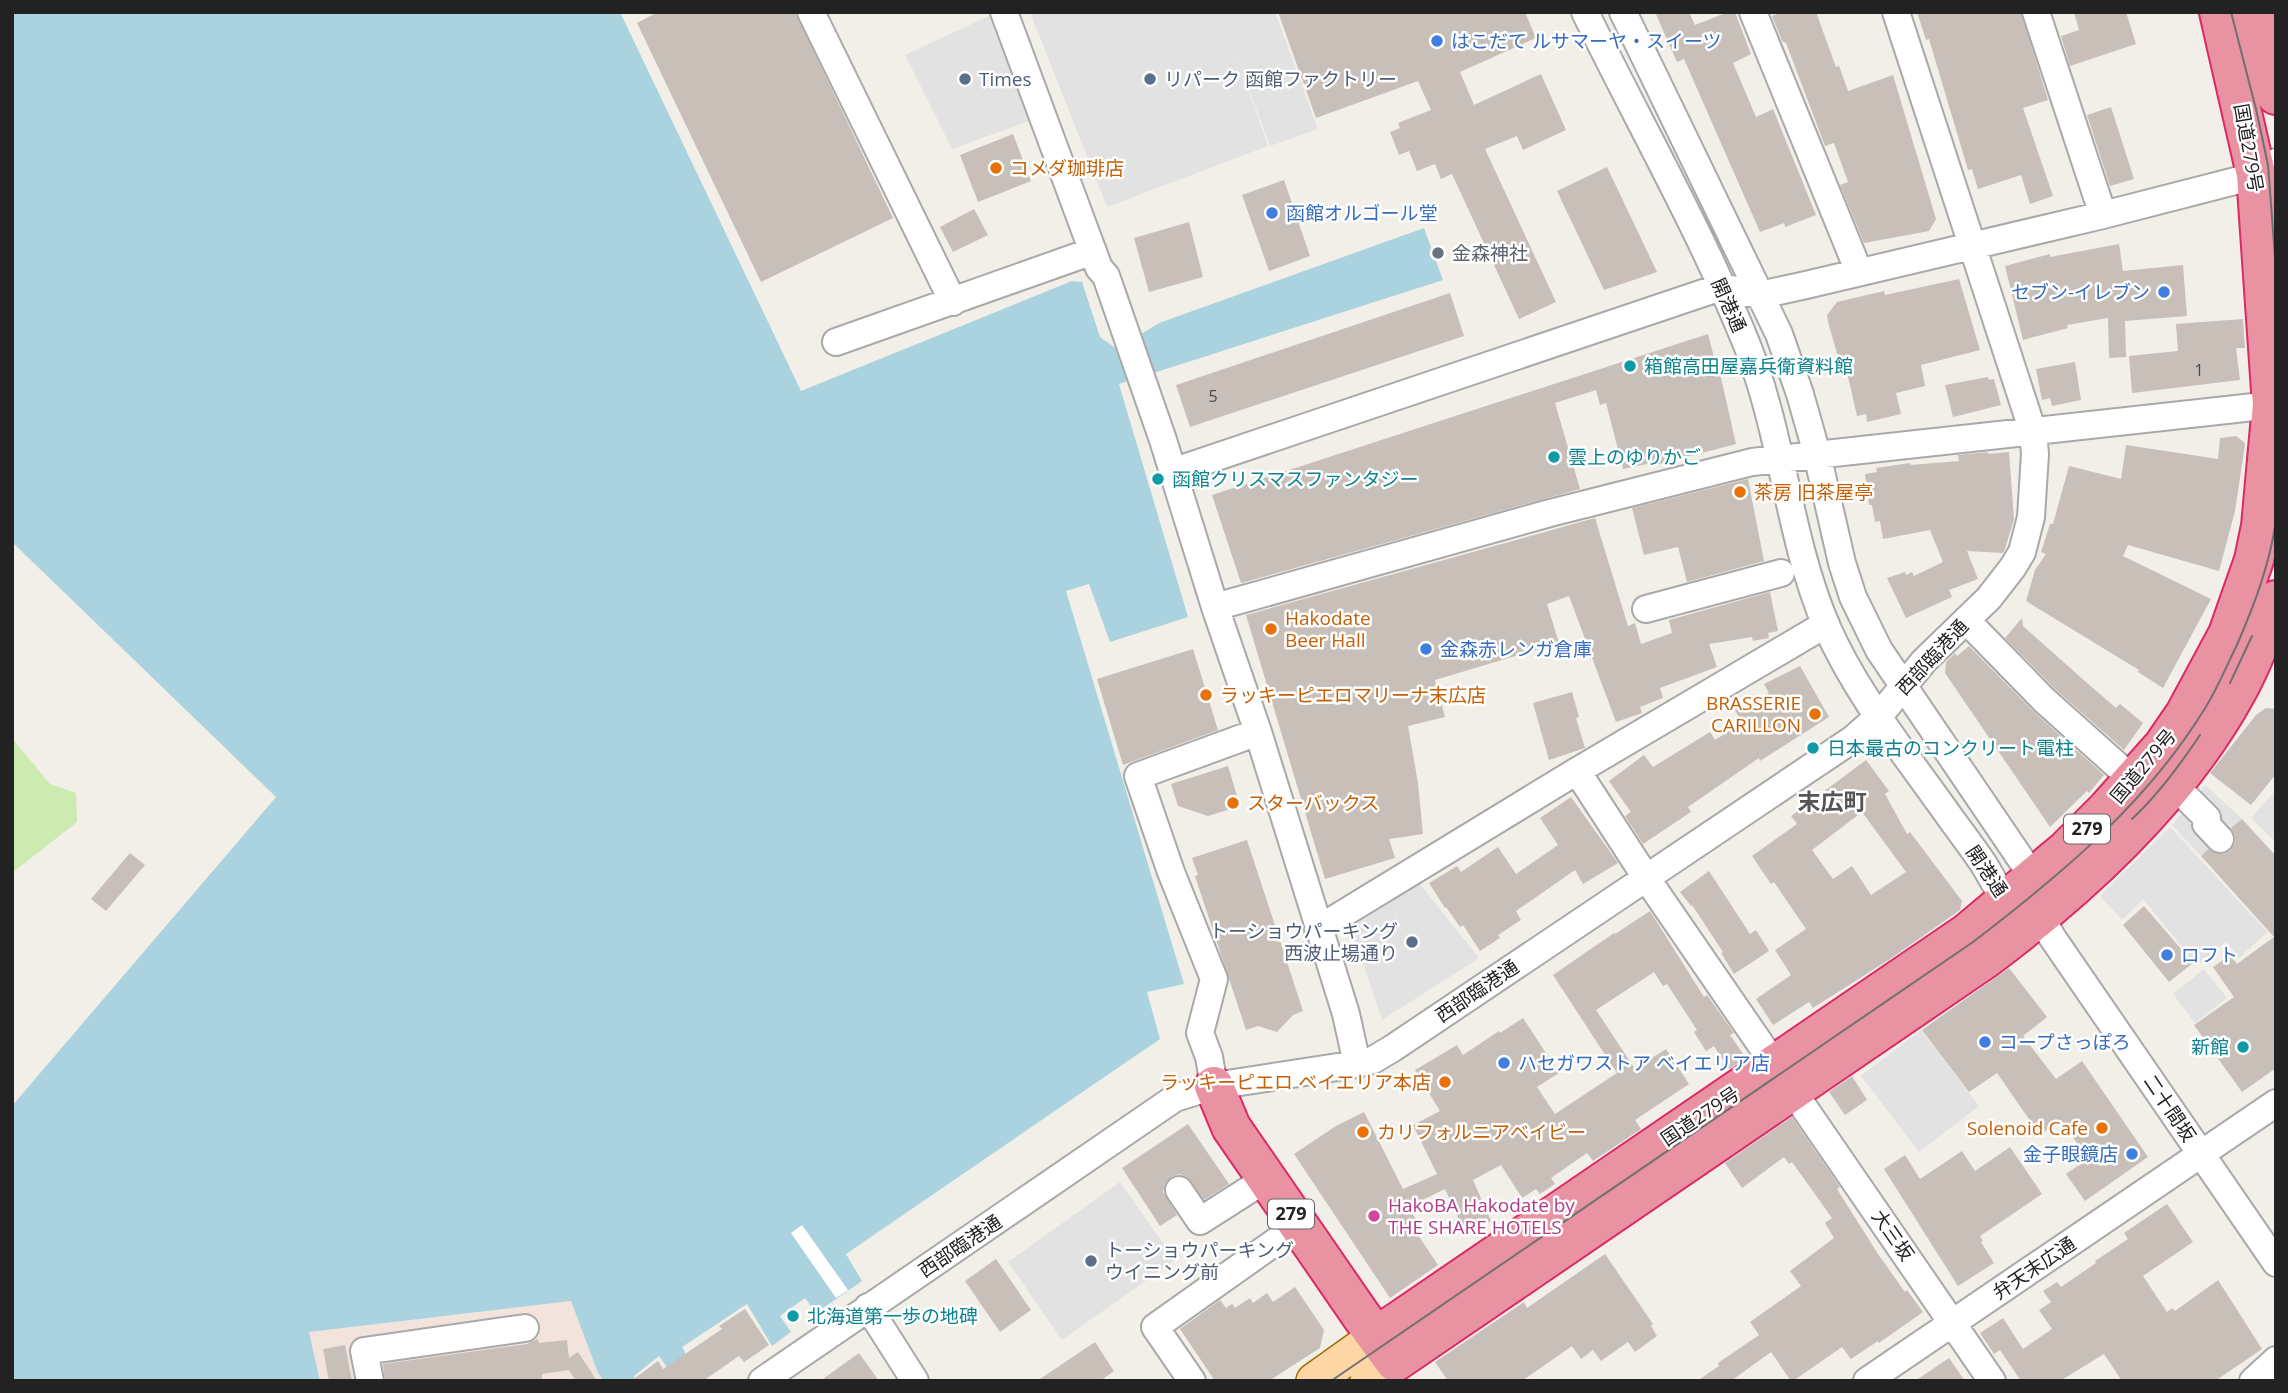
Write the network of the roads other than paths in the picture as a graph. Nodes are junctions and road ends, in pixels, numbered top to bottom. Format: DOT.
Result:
graph roads {
  1 [pos="811,12"];
  2 [pos="1004,12"];
  3 [pos="1585,12"];
  4 [pos="1623,12"];
  5 [pos="1753,12"];
  6 [pos="1896,12"];
  7 [pos="2036,12"];
  8 [pos="2219,12"];
  9 [pos="2256,12"];
  10 [pos="2276,95"];
  11 [pos="2266,168"];
  12 [pos="2103,215"];
  13 [pos="1971,246"];
  14 [pos="1099,265"];
  15 [pos="1859,272"];
  16 [pos="1721,288"];
  17 [pos="1760,295"];
  18 [pos="953,302"];
  19 [pos="836,342"];
  20 [pos="2275,404"];
  21 [pos="2033,432"];
  22 [pos="1817,454"];
  23 [pos="1782,457"];
  24 [pos="1172,472"];
  25 [pos="1781,573"];
  26 [pos="2276,600"];
  27 [pos="1215,607"];
  28 [pos="1646,609"];
  29 [pos="1966,620"];
  30 [pos="1826,624"];
  31 [pos="2266,655"];
  32 [pos="1903,687"];
  33 [pos="1879,716"];
  34 [pos="1258,732"];
  35 [pos="2120,768"];
  36 [pos="1577,771"];
  37 [pos="2170,789"];
  38 [pos="2213,831"];
  39 [pos="1647,878"];
  40 [pos="2019,889"];
  41 [pos="2041,918"];
  42 [pos="1318,929"];
  43 [pos="1357,1064"];
  44 [pos="1784,1077"];
  45 [pos="1214,1086"];
  46 [pos="2276,1103"];
  47 [pos="2201,1154"];
  48 [pos="1266,1179"];
  49 [pos="1179,1190"];
  50 [pos="1278,1240"];
  51 [pos="2276,1263"];
  52 [pos="867,1307"];
  53 [pos="1954,1323"];
  54 [pos="526,1328"];
  55 [pos="2276,1360"];
  56 [pos="1387,1365"];
  57 [pos="370,1381"];
  58 [pos="762,1381"];
  59 [pos="915,1381"];
  60 [pos="1192,1381"];
  61 [pos="1314,1381"];
  62 [pos="1867,1381"];
  63 [pos="1992,1381"];
  64 [pos="2253,1381"];
  1 -- 18 [label="street"];
  2 -- 14 [label="street"];
  3 -- 16 [label="street, 開港通"];
  4 -- 17 [label="street, 開港通"];
  5 -- 15 [label="street"];
  6 -- 13 [label="street, 西部臨港通"];
  7 -- 12 [label="street"];
  8 -- 11 [label="highway, 国道279号 / 279"];
  9 -- 10 [label="highway, 国道279号"];
  11 -- 12 [label="street"];
  11 -- 20 [label="highway, 国道279号 / 279"];
  12 -- 13 [label="street"];
  13 -- 15 [label="street"];
  13 -- 21 [label="street, 西部臨港通"];
  14 -- 18 [label="street"];
  14 -- 24 [label="street"];
  15 -- 17 [label="street"];
  16 -- 17 [label="street"];
  16 -- 23 [label="street, 開港通"];
  16 -- 24 [label="street"];
  17 -- 22 [label="street, 開港通"];
  18 -- 19 [label="street"];
  20 -- 21 [label="street"];
  20 -- 40 [label="highway, 国道279号 / 279"];
  21 -- 22 [label="street"];
  21 -- 29 [label="street, 西部臨港通"];
  22 -- 23 [label="street"];
  22 -- 32 [label="street, 開港通"];
  23 -- 27 [label="street"];
  23 -- 30 [label="street, 開港通"];
  24 -- 27 [label="street"];
  25 -- 28 [label="street"];
  26 -- 31 [label="highway, 国道279号 / 279"];
  27 -- 34 [label="street"];
  29 -- 32 [label="street, 西部臨港通"];
  29 -- 35 [label="street"];
  30 -- 33 [label="street, 開港通"];
  30 -- 36 [label="street"];
  31 -- 37 [label="highway, 国道279号 / 279"];
  32 -- 33 [label="street, 西部臨港通"];
  32 -- 40 [label="street, 開港通"];
  33 -- 39 [label="street, 西部臨港通"];
  33 -- 40 [label="street, 開港通"];
  34 -- 42 [label="street"];
  34 -- 45 [label="street"];
  36 -- 39 [label="street, 大三坂"];
  36 -- 42 [label="street"];
  37 -- 38 [label="street"];
  37 -- 41 [label="highway, 国道279号 / 279"];
  39 -- 43 [label="street, 西部臨港通"];
  39 -- 44 [label="street, 大三坂"];
  40 -- 41 [label="street, 開港通"];
  40 -- 44 [label="highway, 国道279号 / 279"];
  41 -- 44 [label="highway, 国道279号 / 279"];
  41 -- 47 [label="street, 二十間坂"];
  42 -- 43 [label="street"];
  43 -- 45 [label="street, 西部臨港通"];
  44 -- 53 [label="street, 大三坂"];
  44 -- 56 [label="highway, 国道279号 / 279"];
  45 -- 48 [label="highway, 279"];
  45 -- 52 [label="street, 西部臨港通"];
  46 -- 47 [label="street, 弁天末広通"];
  47 -- 51 [label="street, 二十間坂"];
  47 -- 53 [label="street, 弁天末広通"];
  48 -- 49 [label="street"];
  48 -- 56 [label="highway, 279"];
  50 -- 60 [label="street"];
  52 -- 58 [label="street, 西部臨港通"];
  52 -- 59 [label="street"];
  53 -- 62 [label="street, 弁天末広通"];
  53 -- 63 [label="street, 大三坂"];
  54 -- 57 [label="street"];
  55 -- 64 [label="street"];
  56 -- 61 [label="main road"];
}
